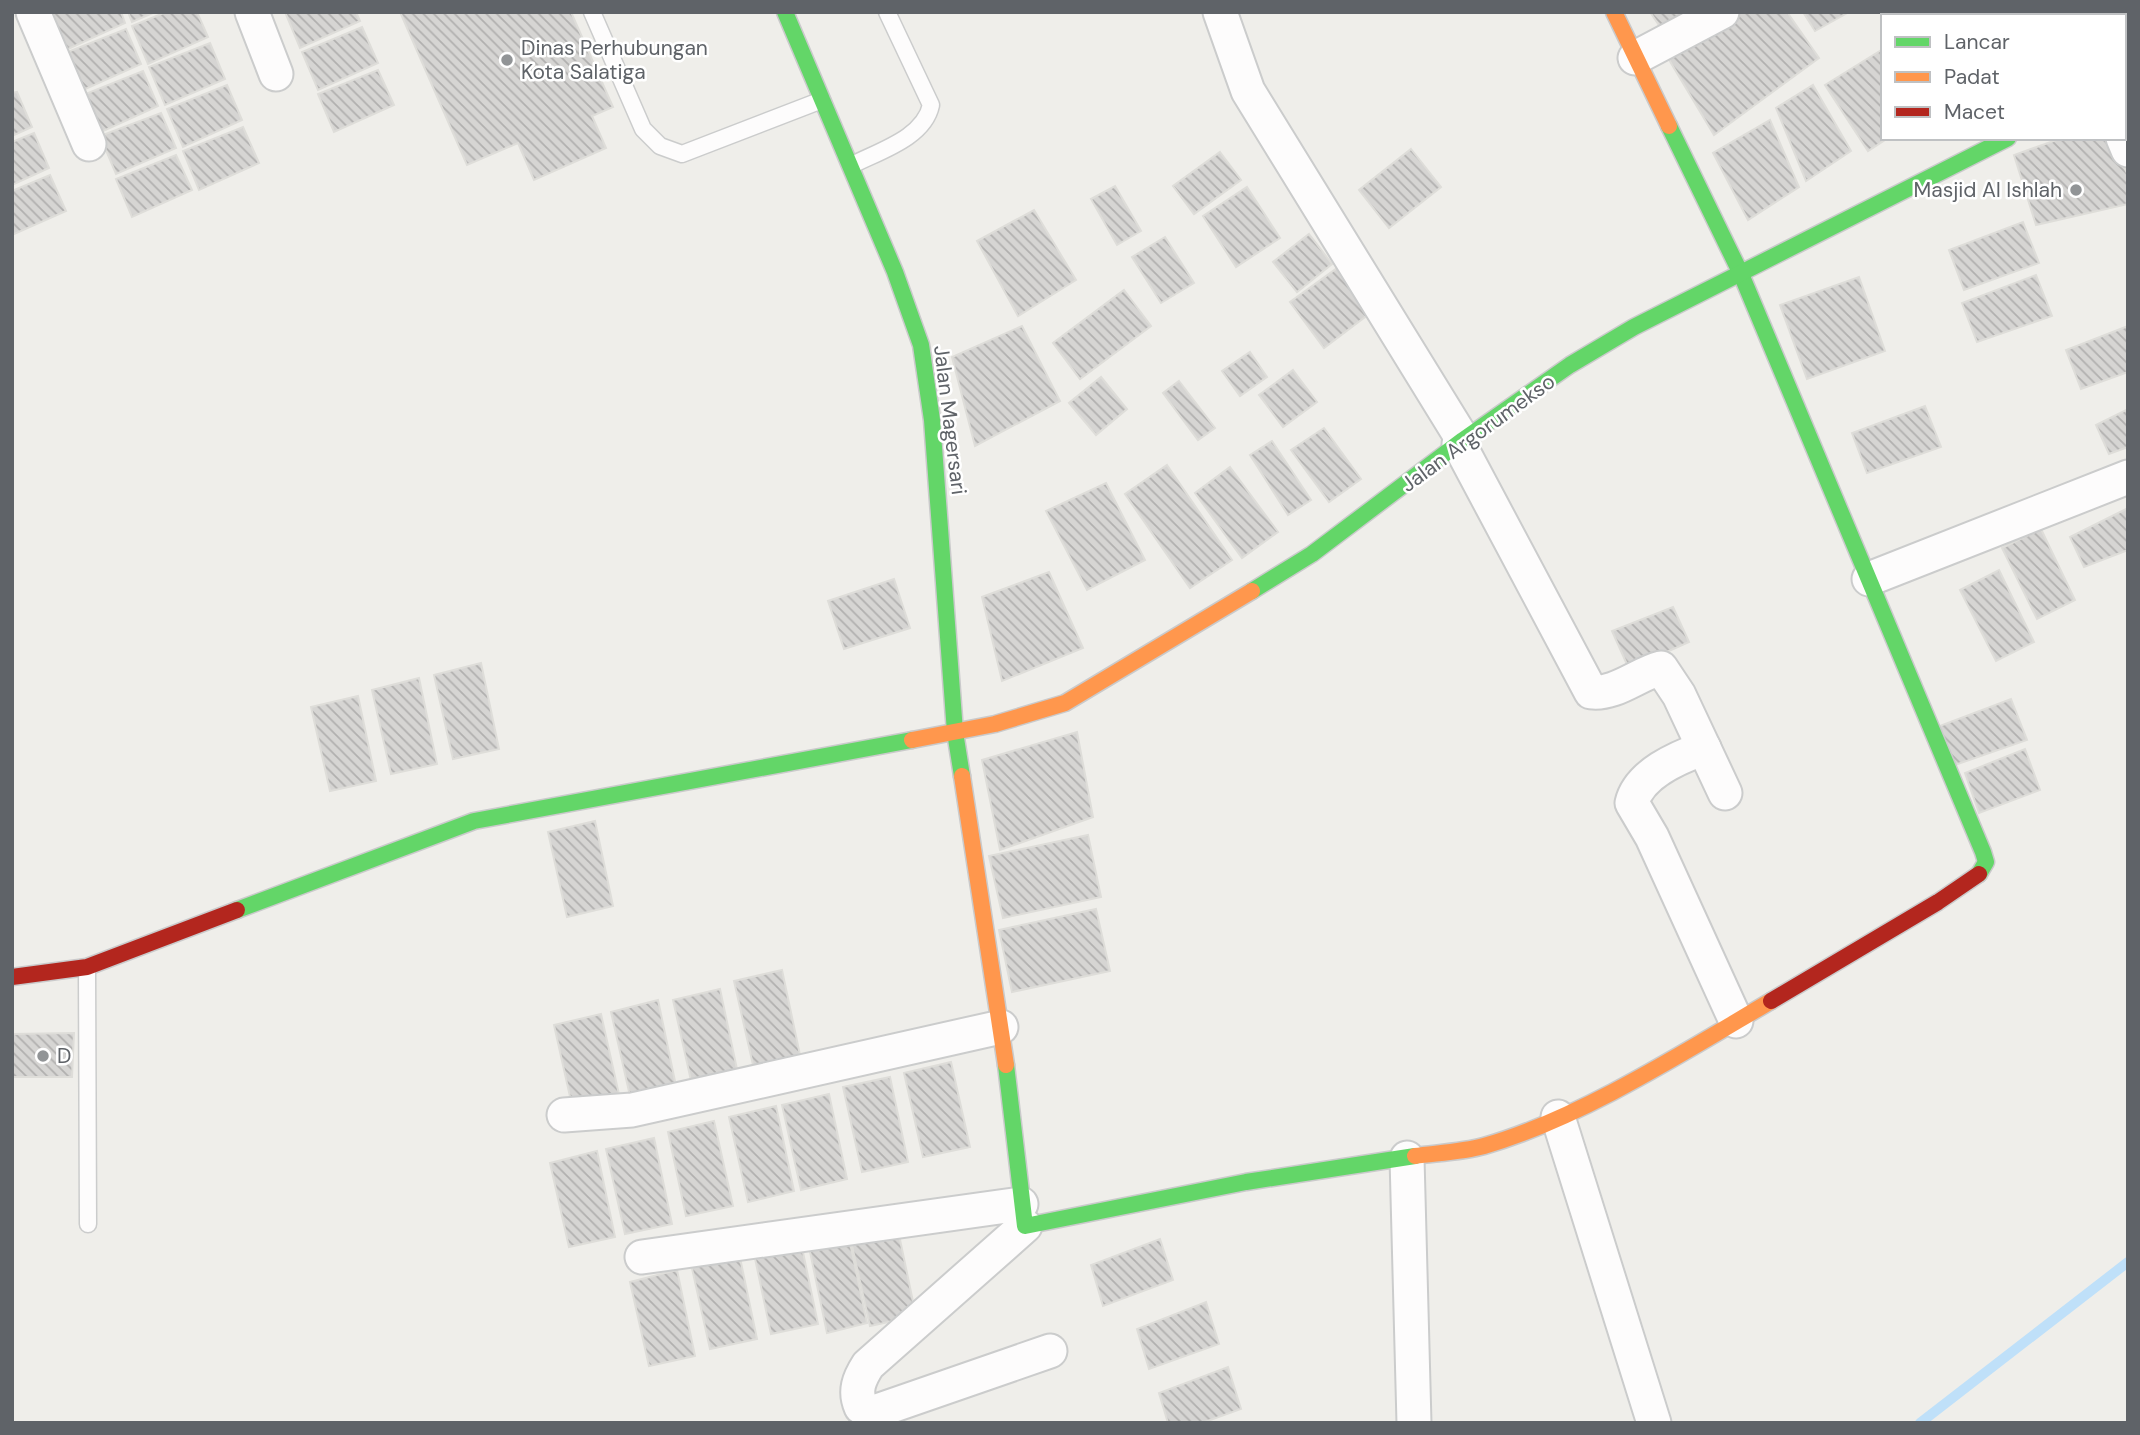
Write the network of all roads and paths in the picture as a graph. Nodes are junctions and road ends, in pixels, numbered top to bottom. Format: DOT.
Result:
graph roads {
  1 [pos="33,12"];
  2 [pos="252,12"];
  3 [pos="592,12"];
  4 [pos="785,12"];
  5 [pos="887,12"];
  6 [pos="1220,12"];
  7 [pos="1614,12"];
  8 [pos="1722,12"];
  9 [pos="1635,58"];
  10 [pos="276,75"];
  11 [pos="822,100"];
  12 [pos="2004,140"];
  13 [pos="89,144"];
  14 [pos="852,166"];
  15 [pos="1741,274"];
  16 [pos="1461,442"];
  17 [pos="2128,477"];
  18 [pos="1869,579"];
  19 [pos="956,732"];
  20 [pos="1704,748"];
  21 [pos="1725,793"];
  22 [pos="87,967"];
  23 [pos="12,977"];
  24 [pos="1736,1021"];
  25 [pos="1001,1027"];
  26 [pos="564,1115"];
  27 [pos="1558,1117"];
  28 [pos="1407,1158"];
  29 [pos="1023,1215"];
  30 [pos="88,1224"];
  31 [pos="642,1257"];
  32 [pos="1050,1351"];
  33 [pos="1414,1423"];
  34 [pos="1654,1423"];
  1 -- 13 [label="street"];
  2 -- 10 [label="street"];
  3 -- 11 [label="lane"];
  4 -- 11 [label="street, Jalan Magersari"];
  5 -- 14 [label="lane"];
  6 -- 16 [label="street"];
  7 -- 9 [label="street"];
  8 -- 9 [label="street"];
  9 -- 15 [label="street"];
  11 -- 14 [label="street, Jalan Magersari"];
  12 -- 15 [label="street, Jalan Argorumekso"];
  14 -- 19 [label="street, Jalan Magersari"];
  15 -- 16 [label="street, Jalan Argorumekso"];
  15 -- 18 [label="street"];
  16 -- 19 [label="street, Jalan Argorumekso"];
  16 -- 20 [label="street"];
  17 -- 18 [label="street"];
  18 -- 24 [label="street"];
  19 -- 22 [label="street, Jalan Argorumekso"];
  19 -- 25 [label="street, Jalan Magersari"];
  20 -- 21 [label="street"];
  20 -- 24 [label="street"];
  22 -- 23 [label="street, Jalan Argorumekso"];
  22 -- 30 [label="lane"];
  24 -- 27 [label="street"];
  25 -- 26 [label="street"];
  25 -- 29 [label="street, Jalan Magersari"];
  27 -- 28 [label="street"];
  27 -- 34 [label="street"];
  28 -- 29 [label="street"];
  28 -- 33 [label="street"];
  29 -- 31 [label="street"];
  29 -- 32 [label="street"];
}
